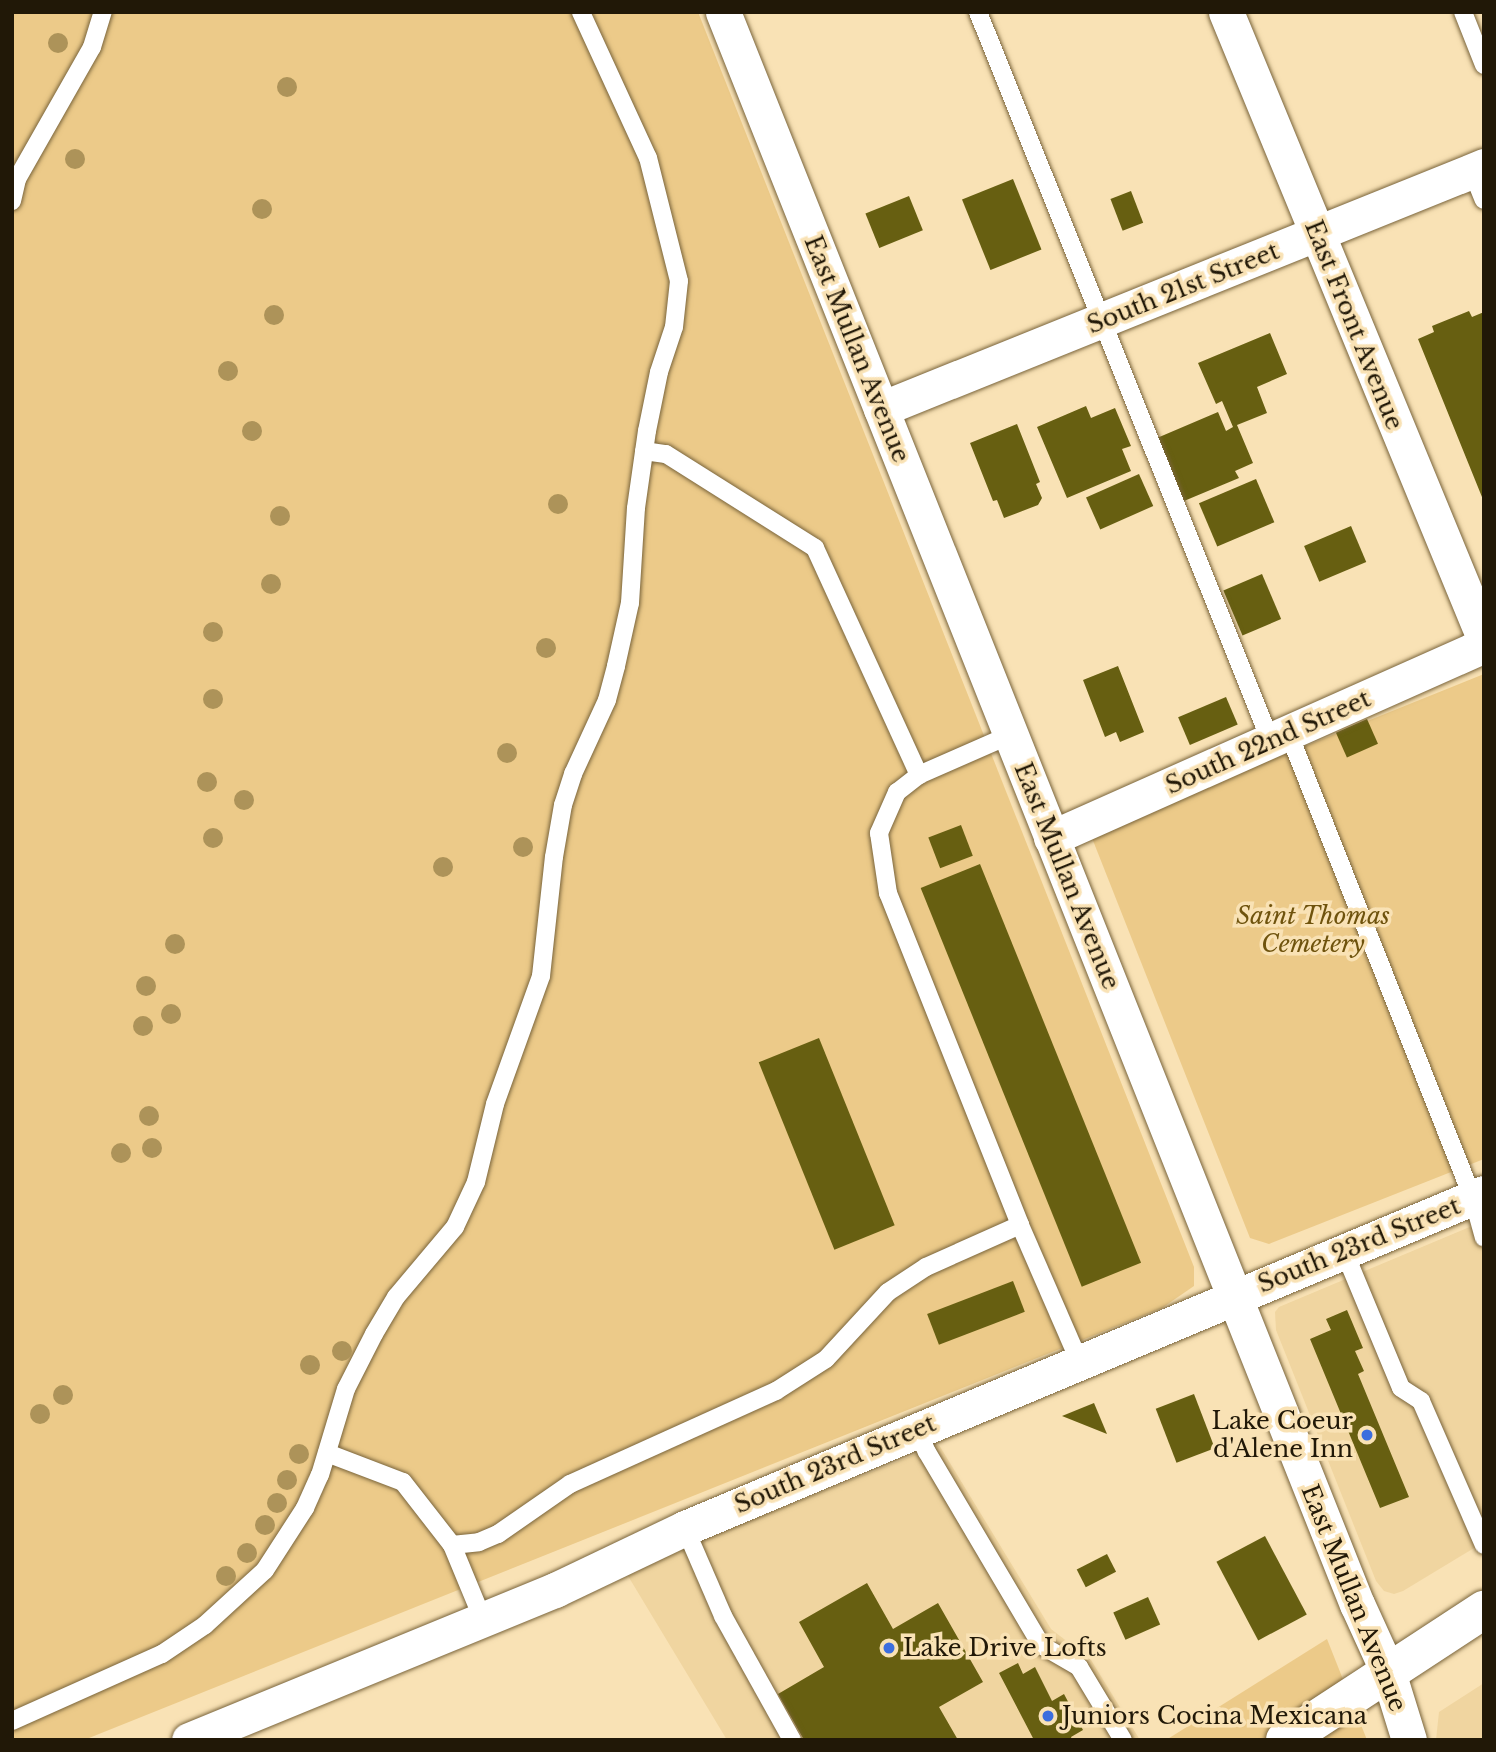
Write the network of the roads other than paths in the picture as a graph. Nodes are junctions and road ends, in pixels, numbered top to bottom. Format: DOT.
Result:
graph roads {
  1 [pos="103,12"];
  2 [pos="581,12"];
  3 [pos="723,12"];
  4 [pos="978,12"];
  5 [pos="1226,12"];
  6 [pos="1462,12"];
  7 [pos="1484,65"];
  8 [pos="1480,179"];
  9 [pos="12,201"];
  10 [pos="1317,234"];
  11 [pos="1100,321"];
  12 [pos="881,409"];
  13 [pos="644,451"];
  14 [pos="1484,638"];
  15 [pos="1484,645"];
  16 [pos="1010,735"];
  17 [pos="1280,738"];
  18 [pos="919,775"];
  19 [pos="1051,838"];
  20 [pos="1478,1195"];
  21 [pos="1020,1225"];
  22 [pos="1484,1238"];
  23 [pos="1345,1251"];
  24 [pos="1235,1296"];
  25 [pos="1079,1361"];
  26 [pos="917,1429"];
  27 [pos="327,1453"];
  28 [pos="685,1528"];
  29 [pos="452,1545"];
  30 [pos="1484,1545"];
  31 [pos="1484,1610"];
  32 [pos="483,1620"];
  33 [pos="1388,1672"];
  34 [pos="12,1721"];
  35 [pos="190,1740"];
  36 [pos="792,1740"];
  37 [pos="1123,1740"];
  38 [pos="1285,1740"];
  39 [pos="1409,1740"];
  1 -- 9 [label="lane"];
  2 -- 13 [label="lane"];
  3 -- 12 [label="street, East Mullan Avenue"];
  4 -- 11 [label="lane"];
  5 -- 10 [label="street, East Front Avenue"];
  6 -- 7 [label="lane"];
  8 -- 10 [label="street, South 21st Street"];
  10 -- 11 [label="street, South 21st Street"];
  10 -- 14 [label="street, East Front Avenue"];
  11 -- 12 [label="street, South 21st Street"];
  11 -- 17 [label="lane"];
  12 -- 16 [label="street, East Mullan Avenue"];
  13 -- 18 [label="lane"];
  13 -- 27 [label="lane"];
  15 -- 17 [label="street, South 22nd Street"];
  16 -- 18 [label="lane"];
  16 -- 19 [label="street, East Mullan Avenue"];
  17 -- 19 [label="street, South 22nd Street"];
  17 -- 20 [label="lane"];
  18 -- 21 [label="lane"];
  19 -- 24 [label="street, East Mullan Avenue"];
  20 -- 22 [label="lane"];
  20 -- 23 [label="street, South 23rd Street"];
  21 -- 25 [label="lane"];
  21 -- 29 [label="lane"];
  23 -- 24 [label="street, South 23rd Street"];
  23 -- 30 [label="lane"];
  24 -- 25 [label="street, South 23rd Street"];
  24 -- 33 [label="street, East Mullan Avenue"];
  25 -- 26 [label="street, South 23rd Street"];
  26 -- 28 [label="street, South 23rd Street"];
  26 -- 37 [label="lane"];
  27 -- 29 [label="lane"];
  27 -- 34 [label="lane"];
  28 -- 32 [label="street, South 23rd Street"];
  28 -- 36 [label="lane"];
  29 -- 32 [label="lane"];
  31 -- 33 [label="street"];
  32 -- 35 [label="street, South 23rd Street"];
  33 -- 38 [label="street"];
  33 -- 39 [label="street, East Mullan Avenue"];
}
